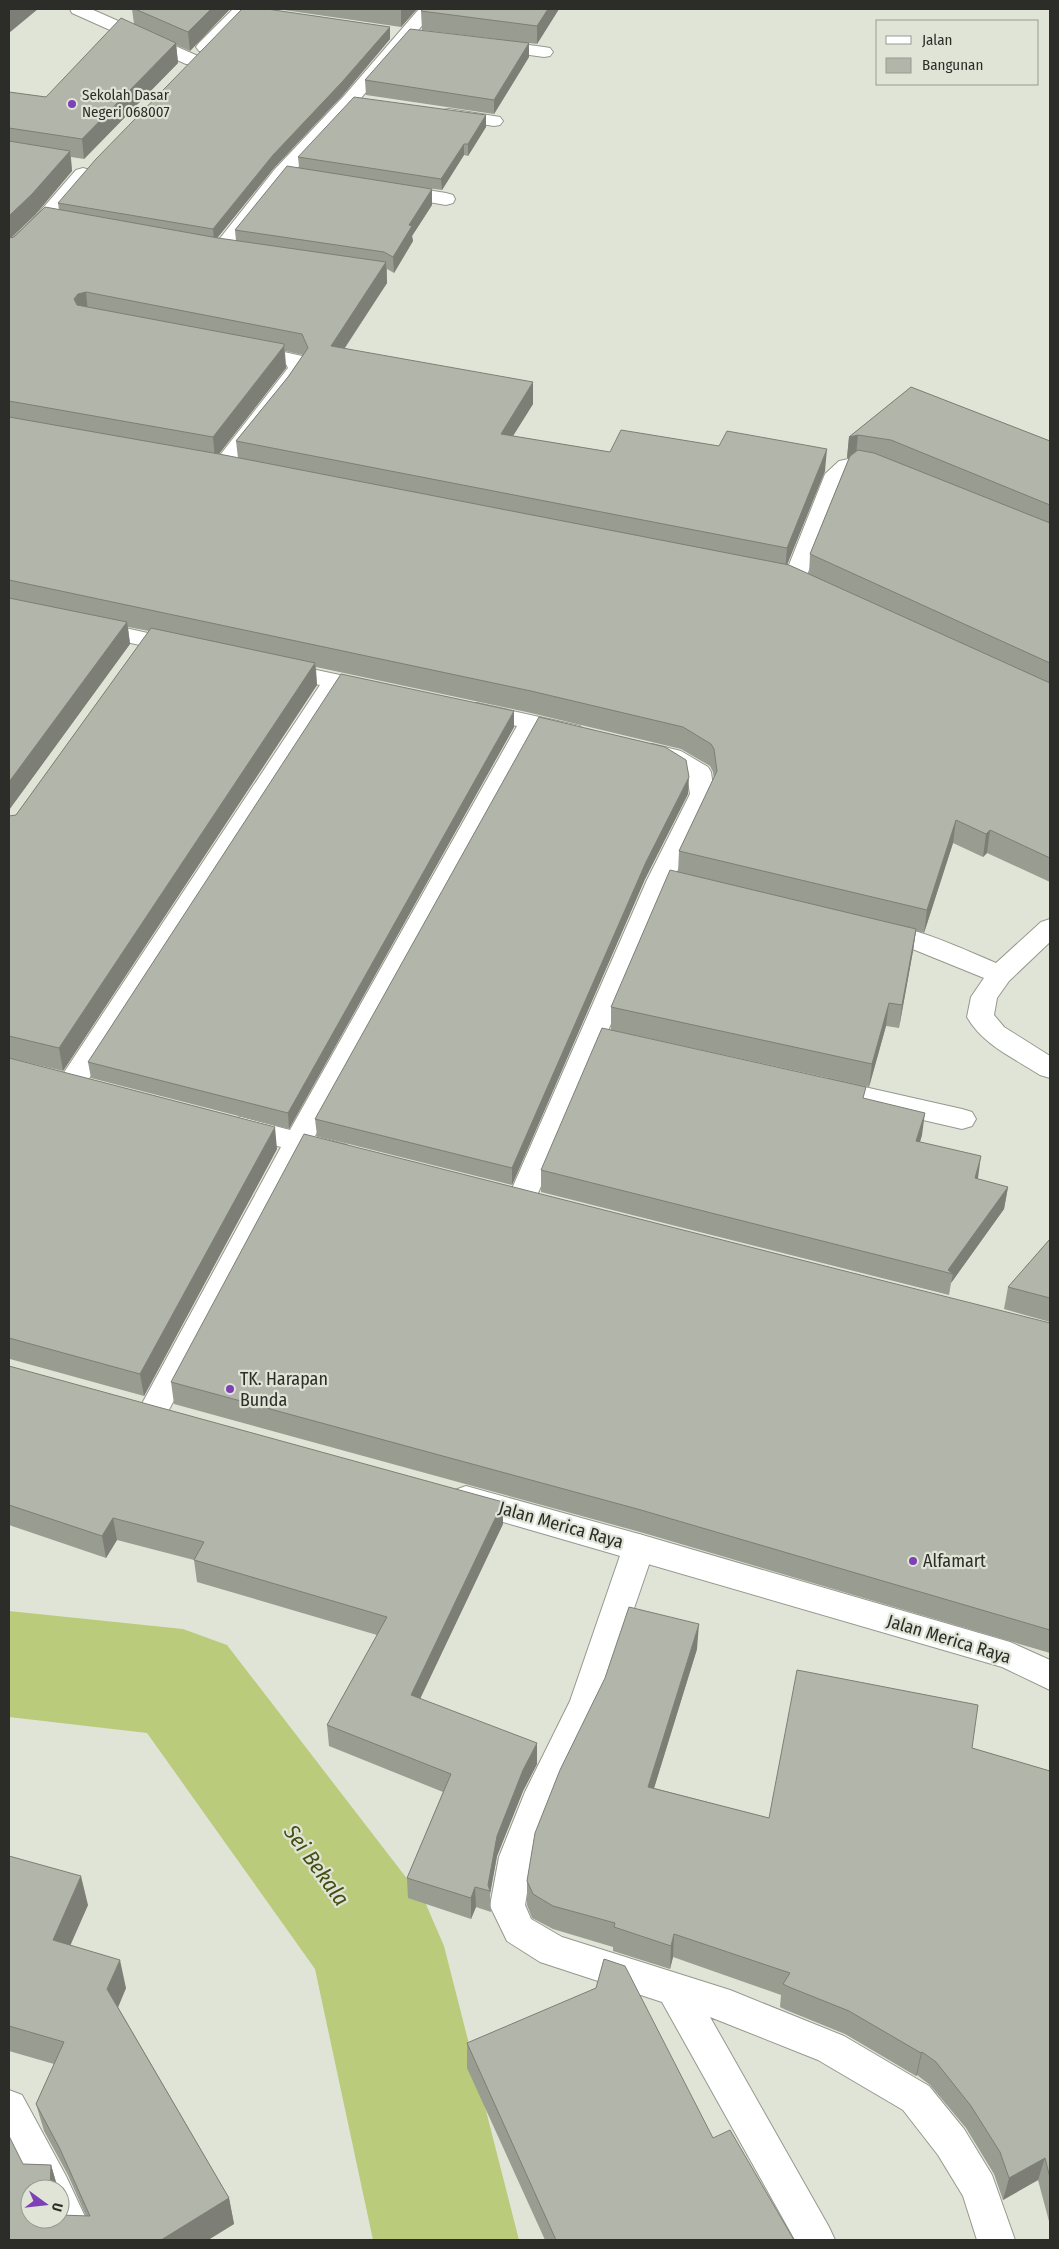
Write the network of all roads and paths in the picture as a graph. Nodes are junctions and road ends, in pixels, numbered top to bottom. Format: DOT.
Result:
graph roads {
  1 [pos="78,9"];
  2 [pos="428,9"];
  3 [pos="241,10"];
  4 [pos="260,13"];
  5 [pos="388,32"];
  6 [pos="407,35"];
  7 [pos="427,38"];
  8 [pos="475,44"];
  9 [pos="544,52"];
  10 [pos="192,60"];
  11 [pos="178,75"];
  12 [pos="350,100"];
  13 [pos="369,103"];
  14 [pos="436,112"];
  15 [pos="494,121"];
  16 [pos="86,164"];
  17 [pos="282,173"];
  18 [pos="302,176"];
  19 [pos="379,188"];
  20 [pos="446,199"];
  21 [pos="43,220"];
  22 [pos="63,224"];
  23 [pos="200,248"];
  24 [pos="220,251"];
  25 [pos="9,252"];
  26 [pos="239,254"];
  27 [pos="229,346"];
  28 [pos="221,469"];
  29 [pos="898,475"];
  30 [pos="793,581"];
  31 [pos="73,624"];
  32 [pos="203,652"];
  33 [pos="259,664"];
  34 [pos="334,681"];
  35 [pos="400,694"];
  36 [pos="456,706"];
  37 [pos="531,722"];
  38 [pos="597,738"];
  39 [pos="635,747"];
  40 [pos="860,928"];
  41 [pos="1050,928"];
  42 [pos="1000,975"];
  43 [pos="1050,1068"];
  44 [pos="45,1078"];
  45 [pos="72,1084"];
  46 [pos="807,1084"];
  47 [pos="100,1092"];
  48 [pos="962,1119"];
  49 [pos="213,1120"];
  50 [pos="298,1141"];
  51 [pos="363,1158"];
  52 [pos="493,1193"];
  53 [pos="521,1200"];
  54 [pos="550,1208"];
  55 [pos="153,1411"];
  56 [pos="439,1491"];
  57 [pos="639,1547"];
  58 [pos="1050,1676"];
  59 [pos="674,1989"];
  60 [pos="9,2108"];
  61 [pos="47,2179"];
  62 [pos="70,2225"];
  63 [pos="77,2240"];
  64 [pos="816,2240"];
  65 [pos="996,2240"];
  1 -- 10 [label="street"];
  2 -- 6 [label="street"];
  3 -- 4 [label="street"];
  3 -- 10 [label="street"];
  5 -- 6 [label="street"];
  6 -- 7 [label="street"];
  6 -- 12 [label="street"];
  8 -- 9 [label="street"];
  10 -- 11 [label="street"];
  12 -- 13 [label="street"];
  12 -- 17 [label="street"];
  14 -- 15 [label="street"];
  16 -- 21 [label="street"];
  17 -- 18 [label="street"];
  17 -- 24 [label="street"];
  19 -- 20 [label="street"];
  21 -- 22 [label="street"];
  21 -- 25 [label="street"];
  23 -- 24 [label="street"];
  24 -- 26 [label="street"];
  27 -- 28 [label="street"];
  29 -- 30 [label="street"];
  31 -- 32 [label="street"];
  33 -- 34 [label="street"];
  34 -- 35 [label="street"];
  34 -- 45 [label="street"];
  36 -- 37 [label="street"];
  37 -- 38 [label="street"];
  37 -- 50 [label="street"];
  39 -- 53 [label="street"];
  40 -- 42 [label="street"];
  41 -- 42 [label="street"];
  42 -- 43 [label="street"];
  44 -- 45 [label="street"];
  45 -- 47 [label="street"];
  46 -- 48 [label="street"];
  49 -- 50 [label="street"];
  50 -- 51 [label="street"];
  50 -- 55 [label="street"];
  52 -- 53 [label="street"];
  53 -- 54 [label="street"];
  56 -- 57 [label="street, Jalan Merica Raya"];
  57 -- 58 [label="street, Jalan Merica Raya"];
  57 -- 59 [label="street"];
  59 -- 64 [label="street"];
  59 -- 65 [label="street"];
  60 -- 61 [label="street"];
  62 -- 63 [label="street"];
}
